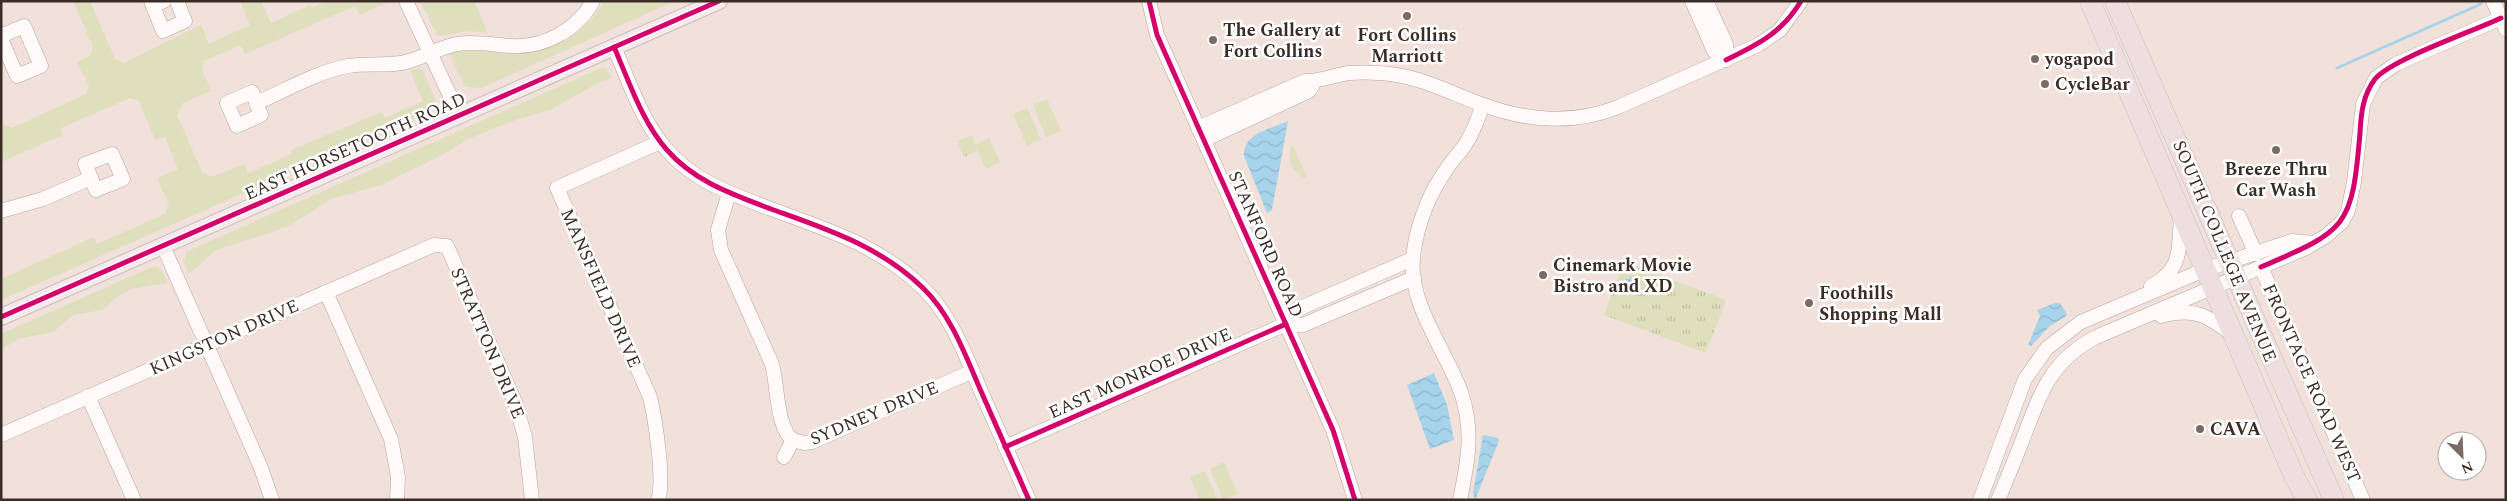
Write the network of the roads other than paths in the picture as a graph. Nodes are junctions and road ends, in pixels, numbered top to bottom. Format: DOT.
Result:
graph roads {
  1 [pos="176,1"];
  2 [pos="406,1"];
  3 [pos="593,1"];
  4 [pos="719,1"];
  5 [pos="1149,1"];
  6 [pos="1692,1"];
  7 [pos="1706,1"];
  8 [pos="1802,1"];
  9 [pos="2090,1"];
  10 [pos="2115,1"];
  11 [pos="2493,1"];
  12 [pos="156,3"];
  13 [pos="2503,24"];
  14 [pos="614,47"];
  15 [pos="429,52"];
  16 [pos="1726,60"];
  17 [pos="256,103"];
  18 [pos="1483,105"];
  19 [pos="459,115"];
  20 [pos="1201,134"];
  21 [pos="660,142"];
  22 [pos="91,178"];
  23 [pos="729,193"];
  24 [pos="1,211"];
  25 [pos="2182,216"];
  26 [pos="2239,216"];
  27 [pos="163,246"];
  28 [pos="447,246"];
  29 [pos="1412,259"];
  30 [pos="2258,261"];
  31 [pos="2233,270"];
  32 [pos="1414,278"];
  33 [pos="2208,279"];
  34 [pos="326,292"];
  35 [pos="2138,298"];
  36 [pos="1,317"];
  37 [pos="2136,320"];
  38 [pos="1286,324"];
  39 [pos="2233,336"];
  40 [pos="207,344"];
  41 [pos="973,371"];
  42 [pos="88,396"];
  43 [pos="1,435"];
  44 [pos="793,440"];
  45 [pos="1006,446"];
  46 [pos="784,457"];
  47 [pos="134,500"];
  48 [pos="272,500"];
  49 [pos="397,500"];
  50 [pos="532,500"];
  51 [pos="658,500"];
  52 [pos="1029,500"];
  53 [pos="1355,500"];
  54 [pos="1460,500"];
  55 [pos="1980,500"];
  56 [pos="1998,500"];
  57 [pos="2307,500"];
  58 [pos="2334,500"];
  59 [pos="2363,500"];
  1 -- 12 [label="street"];
  2 -- 15 [label="street"];
  3 -- 15 [label="street"];
  4 -- 14 [label="main road, EAST HORSETOOTH ROAD"];
  5 -- 20 [label="street, STANFORD ROAD"];
  6 -- 16 [label="street"];
  7 -- 16 [label="street"];
  8 -- 16 [label="street"];
  9 -- 25 [label="highway, SOUTH COLLEGE AVENUE"];
  10 -- 31 [label="highway, SOUTH COLLEGE AVENUE"];
  11 -- 13 [label="street"];
  13 -- 30 [label="street"];
  14 -- 19 [label="main road, EAST HORSETOOTH ROAD"];
  14 -- 21 [label="street"];
  15 -- 17 [label="street"];
  15 -- 19 [label="street"];
  16 -- 18 [label="street"];
  18 -- 20 [label="street"];
  18 -- 29 [label="street"];
  19 -- 27 [label="main road, EAST HORSETOOTH ROAD"];
  20 -- 38 [label="street, STANFORD ROAD"];
  21 -- 23 [label="street"];
  21 -- 51 [label="street, MANSFIELD DRIVE"];
  22 -- 24 [label="street"];
  23 -- 41 [label="street"];
  23 -- 44 [label="street"];
  25 -- 33 [label="highway, SOUTH COLLEGE AVENUE"];
  25 -- 35 [label="street"];
  26 -- 30 [label="street, FRONTAGE ROAD WEST"];
  27 -- 36 [label="main road, EAST HORSETOOTH ROAD"];
  27 -- 40 [label="street"];
  28 -- 34 [label="street, KINGSTON DRIVE"];
  28 -- 50 [label="street, STRATTON DRIVE"];
  29 -- 32 [label="street"];
  29 -- 38 [label="street, EAST MONROE DRIVE"];
  30 -- 31 [label="street"];
  30 -- 59 [label="street, FRONTAGE ROAD WEST"];
  31 -- 33 [label="street"];
  31 -- 58 [label="highway, SOUTH COLLEGE AVENUE"];
  32 -- 38 [label="street, EAST MONROE DRIVE"];
  32 -- 54 [label="street"];
  33 -- 35 [label="street"];
  33 -- 37 [label="street"];
  33 -- 39 [label="highway, SOUTH COLLEGE AVENUE"];
  34 -- 40 [label="street, KINGSTON DRIVE"];
  34 -- 49 [label="street"];
  35 -- 55 [label="street"];
  37 -- 39 [label="street"];
  37 -- 56 [label="street"];
  38 -- 45 [label="street, EAST MONROE DRIVE"];
  38 -- 53 [label="street, STANFORD ROAD"];
  39 -- 57 [label="highway, SOUTH COLLEGE AVENUE"];
  40 -- 42 [label="street, KINGSTON DRIVE"];
  40 -- 48 [label="street"];
  41 -- 44 [label="street, SYDNEY DRIVE"];
  41 -- 45 [label="street"];
  42 -- 43 [label="street, KINGSTON DRIVE"];
  42 -- 47 [label="street"];
  44 -- 46 [label="street, SYDNEY DRIVE"];
  45 -- 52 [label="street"];
}
